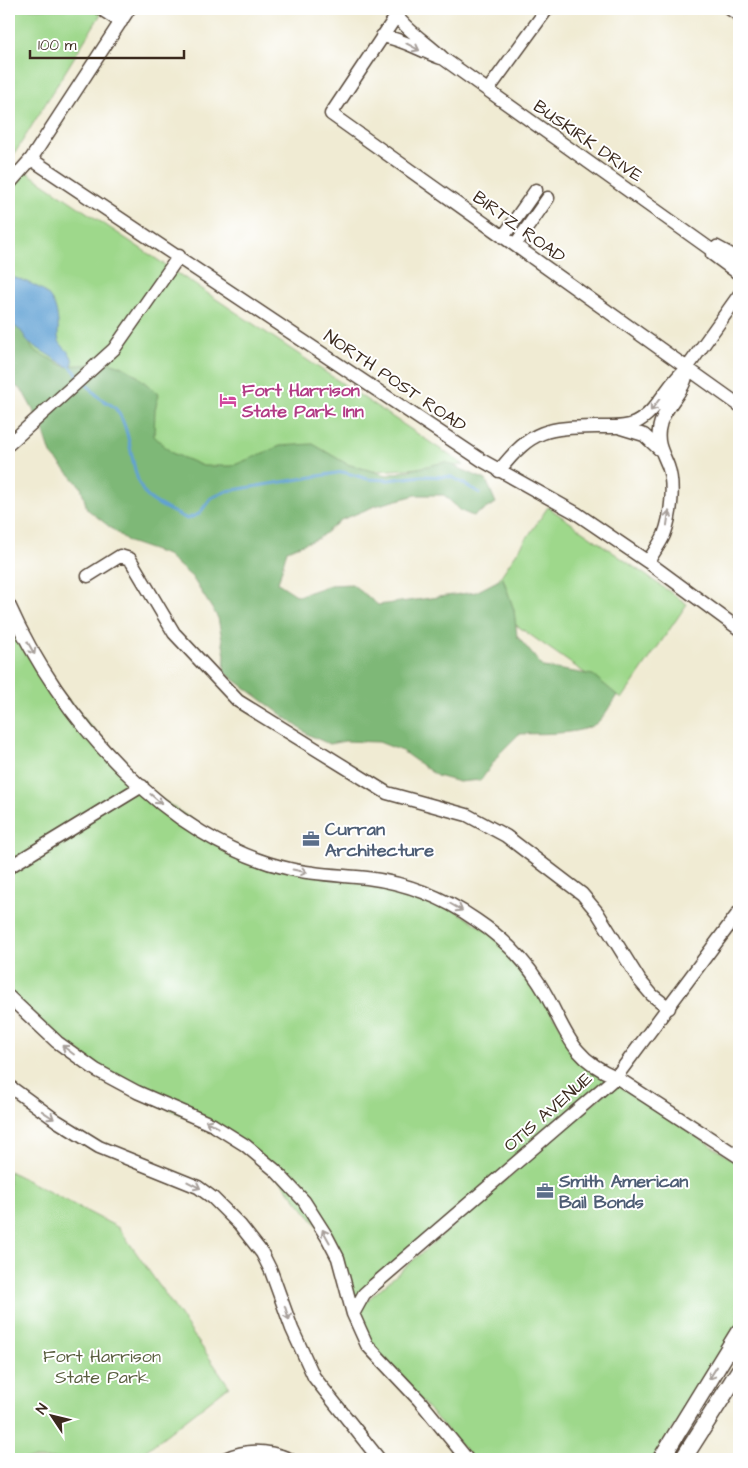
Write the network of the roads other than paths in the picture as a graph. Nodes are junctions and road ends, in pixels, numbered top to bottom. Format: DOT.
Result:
graph roads {
  1 [pos="101,9"];
  2 [pos="129,9"];
  3 [pos="547,9"];
  4 [pos="730,9"];
  5 [pos="399,12"];
  6 [pos="739,15"];
  7 [pos="121,22"];
  8 [pos="382,36"];
  9 [pos="444,59"];
  10 [pos="488,90"];
  11 [pos="31,159"];
  12 [pos="9,184"];
  13 [pos="536,190"];
  14 [pos="548,198"];
  15 [pos="503,237"];
  16 [pos="515,245"];
  17 [pos="713,251"];
  18 [pos="179,256"];
  19 [pos="739,259"];
  20 [pos="739,274"];
  21 [pos="739,295"];
  22 [pos="687,368"];
  23 [pos="739,405"];
  24 [pos="618,427"];
  25 [pos="9,444"];
  26 [pos="659,449"];
  27 [pos="499,471"];
  28 [pos="648,562"];
  29 [pos="88,576"];
  30 [pos="9,605"];
  31 [pos="739,629"];
  32 [pos="142,786"];
  33 [pos="9,867"];
  34 [pos="739,912"];
  35 [pos="9,997"];
  36 [pos="670,1008"];
  37 [pos="616,1077"];
  38 [pos="9,1086"];
  39 [pos="739,1157"];
  40 [pos="354,1314"];
  41 [pos="739,1332"];
  42 [pos="739,1371"];
  43 [pos="225,1459"];
  44 [pos="289,1459"];
  45 [pos="379,1459"];
  46 [pos="467,1459"];
  47 [pos="661,1459"];
  48 [pos="683,1459"];
  1 -- 7 [label="street"];
  2 -- 7 [label="street"];
  3 -- 10 [label="street"];
  4 -- 6 [label="street"];
  5 -- 8 [label="street"];
  5 -- 9 [label="street, BUSKIRK DRIVE"];
  7 -- 11 [label="street"];
  8 -- 9 [label="street, BUSKIRK DRIVE, one-way"];
  8 -- 15 [label="street, BIRTZ ROAD"];
  9 -- 10 [label="street, BUSKIRK DRIVE"];
  10 -- 17 [label="street, BUSKIRK DRIVE"];
  11 -- 12 [label="street"];
  11 -- 18 [label="street, NORTH POST ROAD"];
  13 -- 15 [label="street"];
  14 -- 16 [label="street"];
  15 -- 16 [label="street, BIRTZ ROAD"];
  16 -- 22 [label="street, BIRTZ ROAD"];
  17 -- 19 [label="street, BUSKIRK DRIVE"];
  17 -- 20 [label="street, BUSKIRK DRIVE"];
  18 -- 25 [label="street"];
  18 -- 27 [label="street, NORTH POST ROAD"];
  21 -- 22 [label="street"];
  22 -- 23 [label="street, BIRTZ ROAD"];
  22 -- 24 [label="street, one-way"];
  22 -- 26 [label="street"];
  24 -- 26 [label="street"];
  24 -- 27 [label="street"];
  28 -- 26 [label="street, one-way"];
  27 -- 28 [label="street, NORTH POST ROAD"];
  28 -- 31 [label="street, NORTH POST ROAD"];
  29 -- 36 [label="street"];
  30 -- 32 [label="street, one-way"];
  32 -- 33 [label="street"];
  32 -- 37 [label="street, one-way"];
  34 -- 36 [label="street, OTIS AVENUE"];
  40 -- 35 [label="street, one-way"];
  36 -- 37 [label="street, OTIS AVENUE"];
  37 -- 39 [label="street"];
  37 -- 40 [label="street, OTIS AVENUE"];
  38 -- 45 [label="street, one-way"];
  40 -- 46 [label="street"];
  41 -- 47 [label="main road, one-way"];
  42 -- 48 [label="main road"];
  43 -- 44 [label="street"];
}
